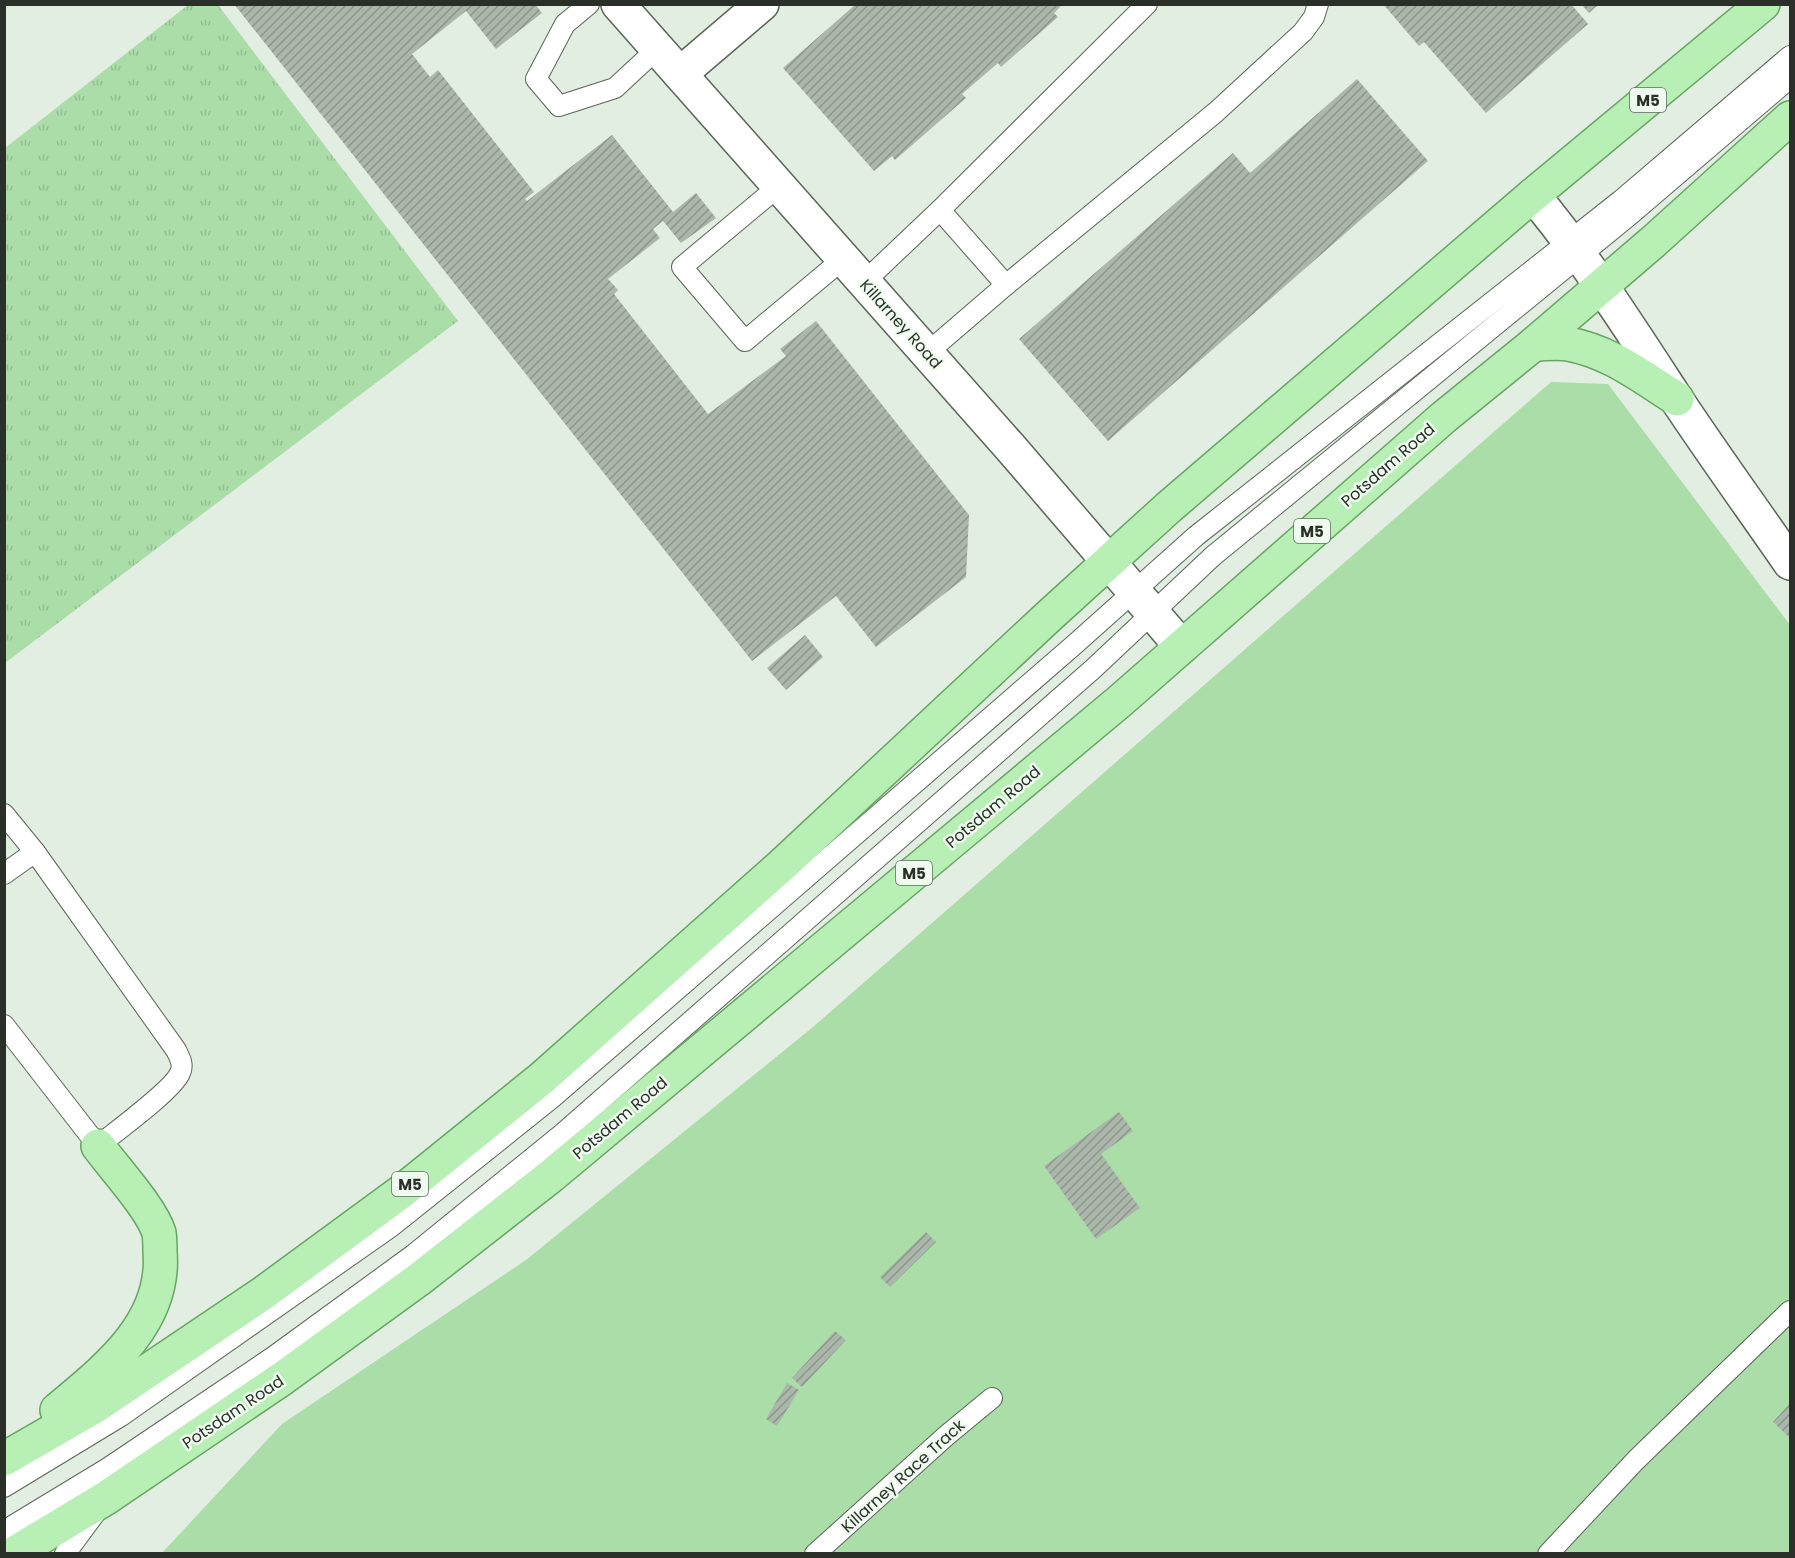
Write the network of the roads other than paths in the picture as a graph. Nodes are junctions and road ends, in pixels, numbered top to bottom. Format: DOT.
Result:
graph roads {
  1 [pos="589,4"];
  2 [pos="618,4"];
  3 [pos="762,4"];
  4 [pos="1147,4"];
  5 [pos="1318,4"];
  6 [pos="1763,4"];
  7 [pos="657,49"];
  8 [pos="1791,56"];
  9 [pos="680,74"];
  10 [pos="1791,78"];
  11 [pos="1791,118"];
  12 [pos="779,186"];
  13 [pos="1533,195"];
  14 [pos="940,210"];
  15 [pos="1575,247"];
  16 [pos="854,271"];
  17 [pos="1006,285"];
  18 [pos="1601,287"];
  19 [pos="1534,344"];
  20 [pos="927,353"];
  21 [pos="1677,399"];
  22 [pos="1108,562"];
  23 [pos="1791,563"];
  24 [pos="1144,602"];
  25 [pos="1181,646"];
  26 [pos="4,814"];
  27 [pos="35,852"];
  28 [pos="4,874"];
  29 [pos="4,1025"];
  30 [pos="98,1146"];
  31 [pos="1791,1311"];
  32 [pos="992,1398"];
  33 [pos="4,1453"];
  34 [pos="4,1459"];
  35 [pos="4,1487"];
  36 [pos="106,1498"];
  37 [pos="4,1531"];
  38 [pos="13,1554"];
  39 [pos="65,1554"];
  40 [pos="815,1554"];
  41 [pos="1548,1554"];
  1 -- 7 [label="lane"];
  2 -- 7 [label="street, Killarney Road"];
  3 -- 9 [label="street"];
  4 -- 14 [label="lane"];
  5 -- 17 [label="lane"];
  6 -- 13 [label="main road, M5"];
  7 -- 9 [label="street, Killarney Road"];
  8 -- 15 [label="lane"];
  9 -- 12 [label="street, Killarney Road"];
  10 -- 15 [label="lane"];
  11 -- 18 [label="main road, Potsdam Road / M5"];
  12 -- 16 [label="street, Killarney Road"];
  12 -- 16 [label="lane"];
  13 -- 15 [label="street"];
  13 -- 22 [label="main road, M5"];
  14 -- 16 [label="lane"];
  14 -- 17 [label="lane"];
  15 -- 18 [label="street"];
  15 -- 24 [label="lane"];
  15 -- 24 [label="lane"];
  16 -- 20 [label="street, Killarney Road"];
  17 -- 20 [label="lane"];
  18 -- 19 [label="main road, Potsdam Road / M5"];
  18 -- 21 [label="street"];
  19 -- 21 [label="main road"];
  19 -- 25 [label="main road, Potsdam Road / M5"];
  20 -- 22 [label="street, Killarney Road"];
  21 -- 23 [label="street"];
  22 -- 24 [label="street, Killarney Road"];
  22 -- 34 [label="main road, M5"];
  24 -- 25 [label="street, Killarney Road"];
  24 -- 35 [label="lane"];
  24 -- 37 [label="lane"];
  25 -- 36 [label="main road, Potsdam Road / M5"];
  26 -- 27 [label="lane"];
  27 -- 28 [label="lane"];
  27 -- 30 [label="lane"];
  29 -- 30 [label="lane"];
  30 -- 33 [label="main road"];
  31 -- 41 [label="lane"];
  32 -- 40 [label="lane, Killarney Race Track"];
  36 -- 38 [label="main road, Potsdam Road / M5"];
  36 -- 39 [label="lane"];
}
